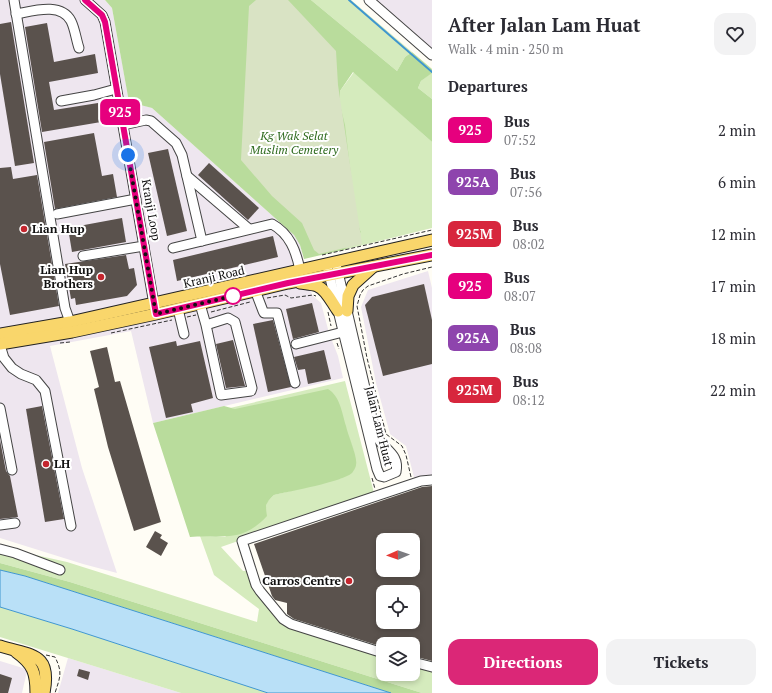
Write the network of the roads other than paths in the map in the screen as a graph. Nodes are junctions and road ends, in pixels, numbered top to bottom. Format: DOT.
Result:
graph roads {
  1 [pos="14,0"];
  2 [pos="85,0"];
  3 [pos="369,0"];
  4 [pos="16,14"];
  5 [pos="79,48"];
  6 [pos="432,55"];
  7 [pos="116,89"];
  8 [pos="61,101"];
  9 [pos="123,125"];
  10 [pos="187,176"];
  11 [pos="136,199"];
  12 [pos="57,214"];
  13 [pos="249,229"];
  14 [pos="432,240"];
  15 [pos="202,241"];
  16 [pos="144,246"];
  17 [pos="174,248"];
  18 [pos="432,255"];
  19 [pos="83,256"];
  20 [pos="374,266"];
  21 [pos="333,269"];
  22 [pos="300,270"];
  23 [pos="294,282"];
  24 [pos="255,290"];
  25 [pos="200,304"];
  26 [pos="154,309"];
  27 [pos="178,309"];
  28 [pos="343,311"];
  29 [pos="66,322"];
  30 [pos="206,325"];
  31 [pos="343,332"];
  32 [pos="184,334"];
  33 [pos="0,337"];
  34 [pos="296,344"];
  35 [pos="295,383"];
  36 [pos="0,408"];
  37 [pos="12,470"];
  38 [pos="382,478"];
  39 [pos="432,480"];
  40 [pos="386,493"];
  41 [pos="15,523"];
  42 [pos="0,525"];
  43 [pos="71,526"];
  44 [pos="0,549"];
  45 [pos="60,570"];
  46 [pos="0,646"];
  47 [pos="14,651"];
  48 [pos="376,651"];
  49 [pos="420,664"];
  50 [pos="432,667"];
  51 [pos="36,693"];
  52 [pos="44,693"];
  1 -- 4 [label="street"];
  2 -- 7 [label="street, Kranji Loop"];
  3 -- 6 [label="street"];
  4 -- 5 [label="street"];
  4 -- 29 [label="street"];
  7 -- 8 [label="street"];
  7 -- 9 [label="street, Kranji Loop"];
  9 -- 10 [label="street"];
  9 -- 11 [label="street, Kranji Loop"];
  10 -- 13 [label="street"];
  10 -- 15 [label="street"];
  11 -- 12 [label="street"];
  11 -- 16 [label="street, Kranji Loop"];
  13 -- 15 [label="street"];
  13 -- 22 [label="street"];
  14 -- 21 [label="main road, Kranji Road"];
  15 -- 17 [label="street"];
  16 -- 19 [label="street"];
  16 -- 26 [label="street, Kranji Loop"];
  18 -- 20 [label="main road, Kranji Road"];
  20 -- 21 [label="main road, Kranji Road"];
  20 -- 28 [label="main road"];
  21 -- 22 [label="main road, Kranji Road"];
  21 -- 23 [label="main road, Kranji Road"];
  21 -- 28 [label="street, Jalan Lam Huat"];
  22 -- 26 [label="main road, Kranji Road"];
  23 -- 24 [label="main road, Kranji Road"];
  23 -- 28 [label="main road"];
  24 -- 25 [label="main road, Kranji Road"];
  24 -- 35 [label="street"];
  25 -- 27 [label="main road, Kranji Road"];
  25 -- 30 [label="street"];
  26 -- 27 [label="main road, Kranji Road"];
  26 -- 29 [label="main road, Kranji Road"];
  26 -- 33 [label="main road, Kranji Road"];
  27 -- 32 [label="street"];
  28 -- 31 [label="street, Jalan Lam Huat"];
  28 -- 38 [label="street, Jalan Lam Huat"];
  29 -- 33 [label="main road, Kranji Road"];
  30 -- 30 [label="street"];
  31 -- 34 [label="street"];
  31 -- 38 [label="street, Jalan Lam Huat"];
  33 -- 43 [label="street"];
  36 -- 37 [label="street"];
  38 -- 40 [label="street"];
  39 -- 40 [label="street"];
  40 -- 48 [label="street"];
  41 -- 42 [label="street"];
  44 -- 45 [label="street"];
  46 -- 47 [label="main road"];
  47 -- 51 [label="main road"];
  47 -- 52 [label="main road"];
  49 -- 50 [label="street"];
}
